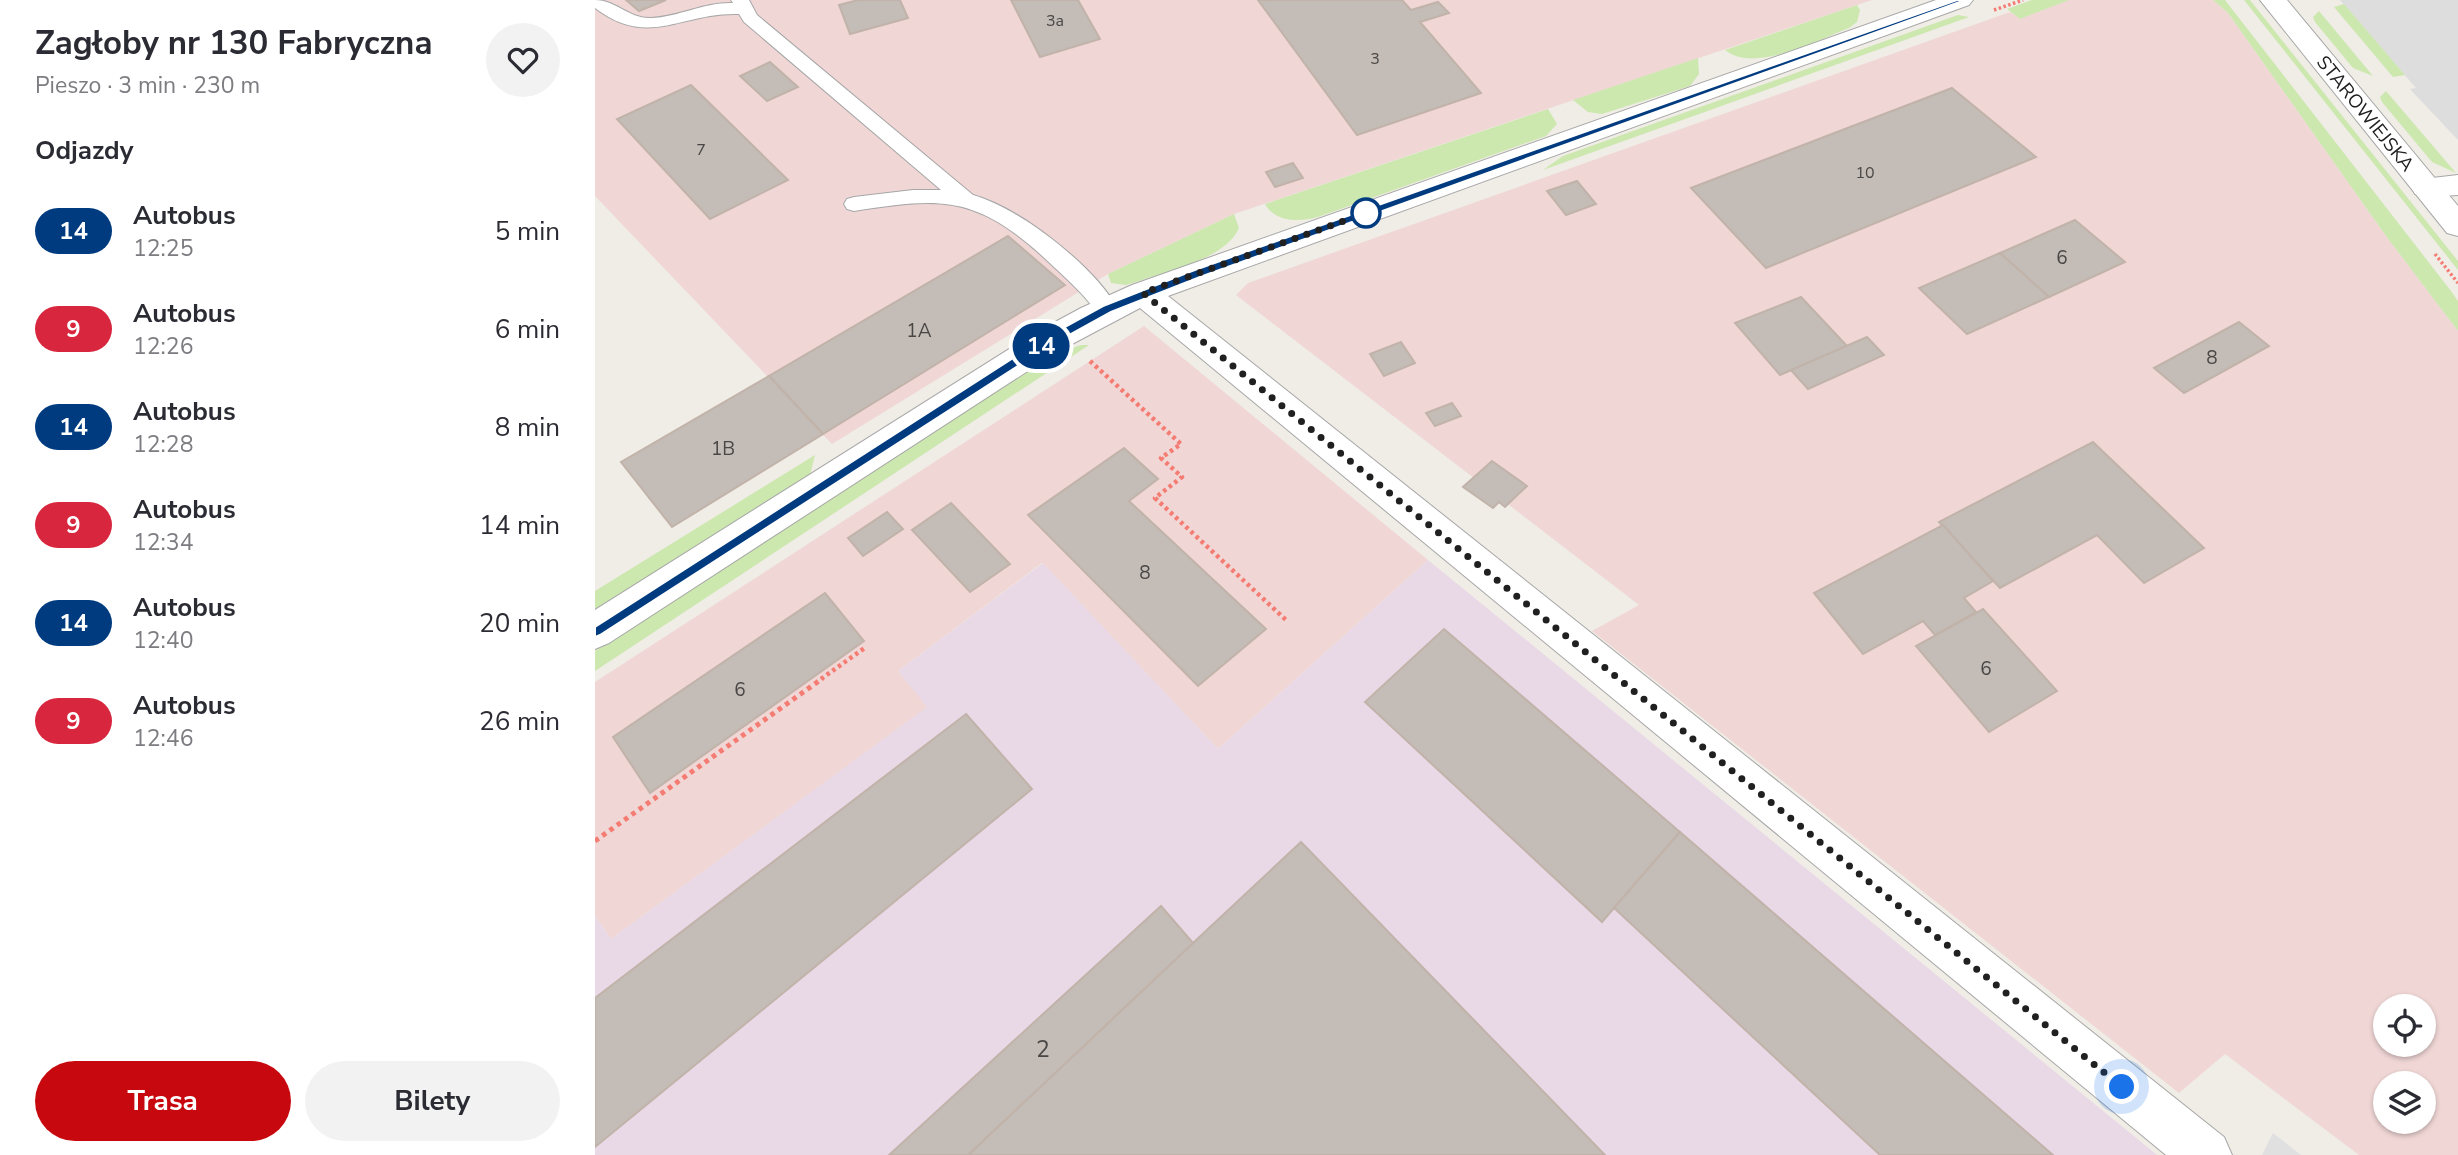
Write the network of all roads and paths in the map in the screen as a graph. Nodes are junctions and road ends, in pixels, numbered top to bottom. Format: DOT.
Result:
graph roads {
  1 [pos="596,0"];
  2 [pos="1960,0"];
  3 [pos="2023,0"];
  4 [pos="2273,0"];
  5 [pos="741,4"];
  6 [pos="1993,10"];
  7 [pos="2458,185"];
  8 [pos="2426,187"];
  9 [pos="966,200"];
  10 [pos="854,204"];
  11 [pos="2458,226"];
  12 [pos="1125,301"];
  13 [pos="1084,356"];
  14 [pos="1286,620"];
  15 [pos="595,631"];
  16 [pos="866,647"];
  17 [pos="595,841"];
  18 [pos="2206,1155"];
  1 -- 5 [label="lane"];
  2 -- 12 [label="street"];
  3 -- 6 [label="path"];
  4 -- 8 [label="street, STAROWIEJSKA"];
  5 -- 9 [label="lane"];
  7 -- 8 [label="street"];
  8 -- 11 [label="street, STAROWIEJSKA"];
  9 -- 10 [label="lane"];
  9 -- 12 [label="lane"];
  12 -- 15 [label="street"];
  12 -- 18 [label="street"];
  13 -- 14 [label="path"];
  16 -- 17 [label="path"];
}
